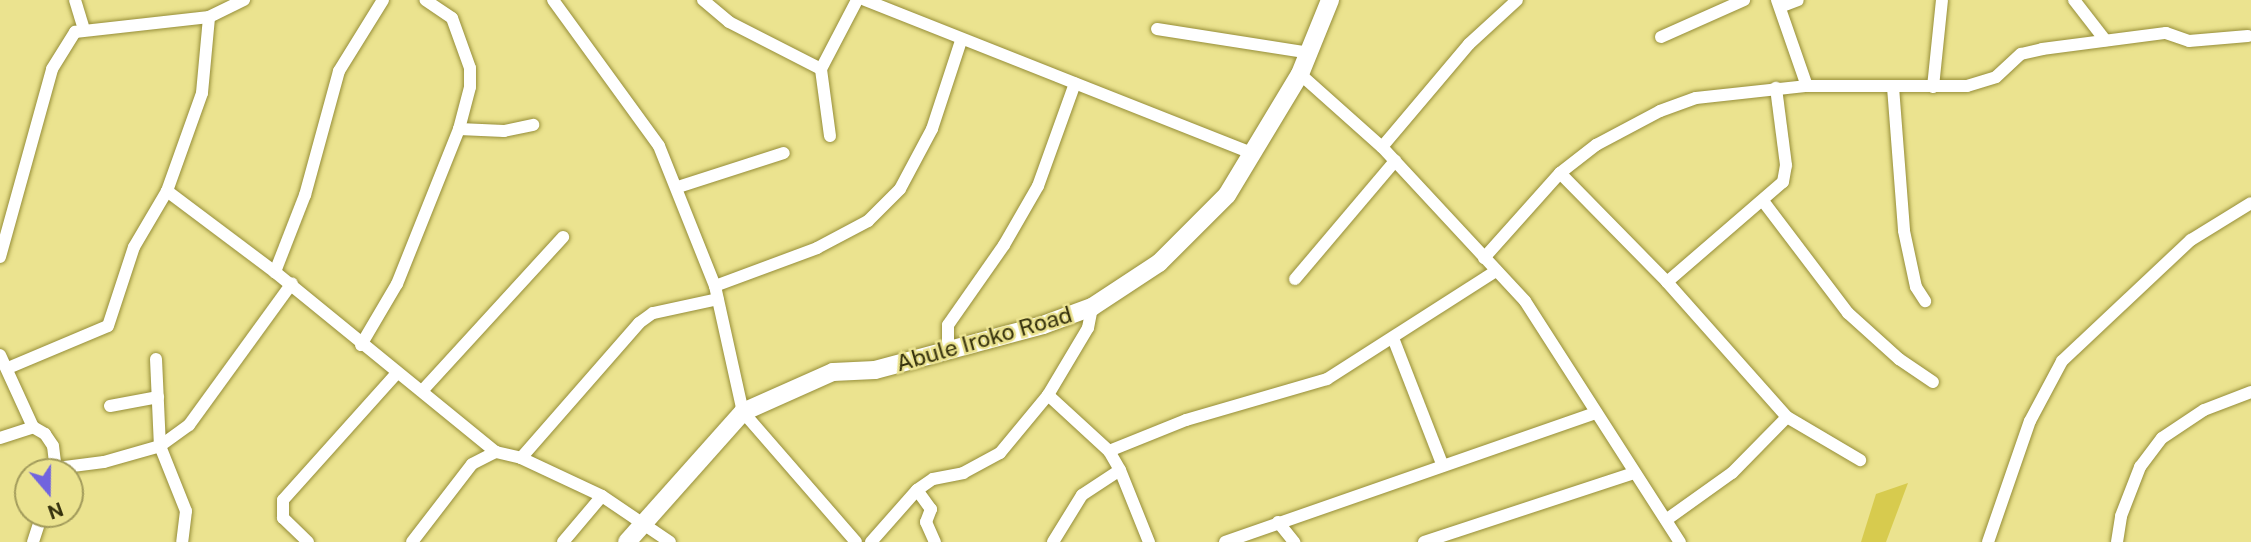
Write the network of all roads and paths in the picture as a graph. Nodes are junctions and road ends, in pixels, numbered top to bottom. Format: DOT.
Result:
graph roads {
  1 [pos="75,0"];
  2 [pos="244,0"];
  3 [pos="383,0"];
  4 [pos="425,0"];
  5 [pos="553,0"];
  6 [pos="703,0"];
  7 [pos="858,0"];
  8 [pos="865,0"];
  9 [pos="1330,0"];
  10 [pos="1517,0"];
  11 [pos="1744,0"];
  12 [pos="1798,0"];
  13 [pos="1941,0"];
  14 [pos="2074,0"];
  15 [pos="1778,4"];
  16 [pos="209,17"];
  17 [pos="84,29"];
  18 [pos="1157,29"];
  19 [pos="2248,36"];
  20 [pos="1661,37"];
  21 [pos="2105,40"];
  22 [pos="961,41"];
  23 [pos="1311,53"];
  24 [pos="821,69"];
  25 [pos="1300,74"];
  26 [pos="1074,83"];
  27 [pos="1807,86"];
  28 [pos="1893,87"];
  29 [pos="1933,87"];
  30 [pos="1776,88"];
  31 [pos="533,125"];
  32 [pos="459,129"];
  33 [pos="830,136"];
  34 [pos="1382,147"];
  35 [pos="784,153"];
  36 [pos="1252,153"];
  37 [pos="1395,162"];
  38 [pos="1560,173"];
  39 [pos="678,187"];
  40 [pos="167,191"];
  41 [pos="1763,201"];
  42 [pos="2251,203"];
  43 [pos="563,237"];
  44 [pos="0,257"];
  45 [pos="1484,258"];
  46 [pos="1496,271"];
  47 [pos="275,272"];
  48 [pos="1295,279"];
  49 [pos="1667,282"];
  50 [pos="292,283"];
  51 [pos="716,292"];
  52 [pos="1926,301"];
  53 [pos="1092,307"];
  54 [pos="1393,338"];
  55 [pos="362,345"];
  56 [pos="948,353"];
  57 [pos="0,355"];
  58 [pos="156,359"];
  59 [pos="8,368"];
  60 [pos="397,373"];
  61 [pos="1933,382"];
  62 [pos="422,391"];
  63 [pos="2251,391"];
  64 [pos="1048,395"];
  65 [pos="158,397"];
  66 [pos="110,406"];
  67 [pos="743,412"];
  68 [pos="1596,413"];
  69 [pos="1787,417"];
  70 [pos="33,427"];
  71 [pos="0,438"];
  72 [pos="160,446"];
  73 [pos="1109,451"];
  74 [pos="496,452"];
  75 [pos="54,458"];
  76 [pos="521,458"];
  77 [pos="1860,460"];
  78 [pos="84,466"];
  79 [pos="1443,466"];
  80 [pos="1120,470"];
  81 [pos="1634,473"];
  82 [pos="917,490"];
  83 [pos="602,496"];
  84 [pos="1666,520"];
  85 [pos="646,522"];
  86 [pos="1278,522"];
  87 [pos="182,542"];
  88 [pos="308,542"];
  89 [pos="412,542"];
  90 [pos="563,542"];
  91 [pos="628,542"];
  92 [pos="670,542"];
  93 [pos="856,542"];
  94 [pos="871,542"];
  95 [pos="935,542"];
  96 [pos="1053,542"];
  97 [pos="1149,542"];
  98 [pos="1225,542"];
  99 [pos="1294,542"];
  100 [pos="1424,542"];
  101 [pos="1680,542"];
  102 [pos="1988,542"];
  103 [pos="2117,542"];
  1 -- 17 [label="street"];
  2 -- 16 [label="street"];
  3 -- 47 [label="street"];
  4 -- 32 [label="street"];
  5 -- 39 [label="street"];
  6 -- 24 [label="street"];
  7 -- 24 [label="street"];
  8 -- 22 [label="street"];
  9 -- 23 [label="street, Abule Iroko Road"];
  10 -- 34 [label="street"];
  11 -- 20 [label="street"];
  12 -- 15 [label="street"];
  13 -- 29 [label="street"];
  14 -- 21 [label="street"];
  15 -- 27 [label="street"];
  16 -- 17 [label="street"];
  16 -- 40 [label="street"];
  17 -- 44 [label="street"];
  18 -- 23 [label="street"];
  19 -- 21 [label="street"];
  21 -- 29 [label="street"];
  22 -- 26 [label="street"];
  22 -- 51 [label="street"];
  23 -- 25 [label="street, Abule Iroko Road"];
  24 -- 33 [label="street"];
  25 -- 34 [label="street"];
  25 -- 36 [label="street, Abule Iroko Road"];
  26 -- 36 [label="street"];
  26 -- 56 [label="street"];
  27 -- 28 [label="street"];
  27 -- 30 [label="street"];
  28 -- 29 [label="street"];
  28 -- 52 [label="street"];
  30 -- 38 [label="street"];
  30 -- 41 [label="street"];
  31 -- 32 [label="street"];
  32 -- 55 [label="street"];
  34 -- 37 [label="street"];
  35 -- 39 [label="street"];
  36 -- 53 [label="street, Abule Iroko Road"];
  37 -- 45 [label="street"];
  37 -- 48 [label="street"];
  38 -- 45 [label="street"];
  38 -- 49 [label="street"];
  39 -- 51 [label="street"];
  40 -- 47 [label="street"];
  40 -- 59 [label="street"];
  41 -- 49 [label="street"];
  41 -- 61 [label="street"];
  42 -- 102 [label="street"];
  43 -- 62 [label="street"];
  45 -- 46 [label="street"];
  46 -- 54 [label="street"];
  46 -- 68 [label="street"];
  47 -- 50 [label="street"];
  49 -- 69 [label="street"];
  50 -- 55 [label="street"];
  50 -- 72 [label="street"];
  51 -- 67 [label="street"];
  51 -- 76 [label="street"];
  53 -- 56 [label="street, Abule Iroko Road"];
  53 -- 64 [label="street"];
  54 -- 73 [label="street"];
  54 -- 79 [label="street"];
  55 -- 60 [label="street"];
  56 -- 67 [label="street, Abule Iroko Road"];
  57 -- 59 [label="street"];
  58 -- 65 [label="street"];
  59 -- 70 [label="street"];
  60 -- 62 [label="street"];
  60 -- 88 [label="street"];
  62 -- 74 [label="street"];
  63 -- 103 [label="street"];
  64 -- 73 [label="street"];
  64 -- 82 [label="street"];
  65 -- 66 [label="street"];
  65 -- 72 [label="street"];
  67 -- 85 [label="street, Abule Iroko Road"];
  67 -- 93 [label="street"];
  68 -- 79 [label="street"];
  68 -- 81 [label="street"];
  69 -- 77 [label="street"];
  69 -- 84 [label="street"];
  70 -- 71 [label="street"];
  70 -- 75 [label="street"];
  72 -- 78 [label="street"];
  72 -- 87 [label="street"];
  73 -- 80 [label="street"];
  74 -- 76 [label="street"];
  74 -- 89 [label="street"];
  76 -- 83 [label="street"];
  79 -- 86 [label="street"];
  80 -- 96 [label="street"];
  80 -- 97 [label="street"];
  81 -- 84 [label="street"];
  81 -- 100 [label="street"];
  82 -- 94 [label="street"];
  82 -- 95 [label="street"];
  83 -- 85 [label="street"];
  83 -- 90 [label="street"];
  84 -- 101 [label="street"];
  85 -- 91 [label="street, Abule Iroko Road"];
  85 -- 92 [label="street"];
  86 -- 98 [label="street"];
  86 -- 99 [label="street"];
}
